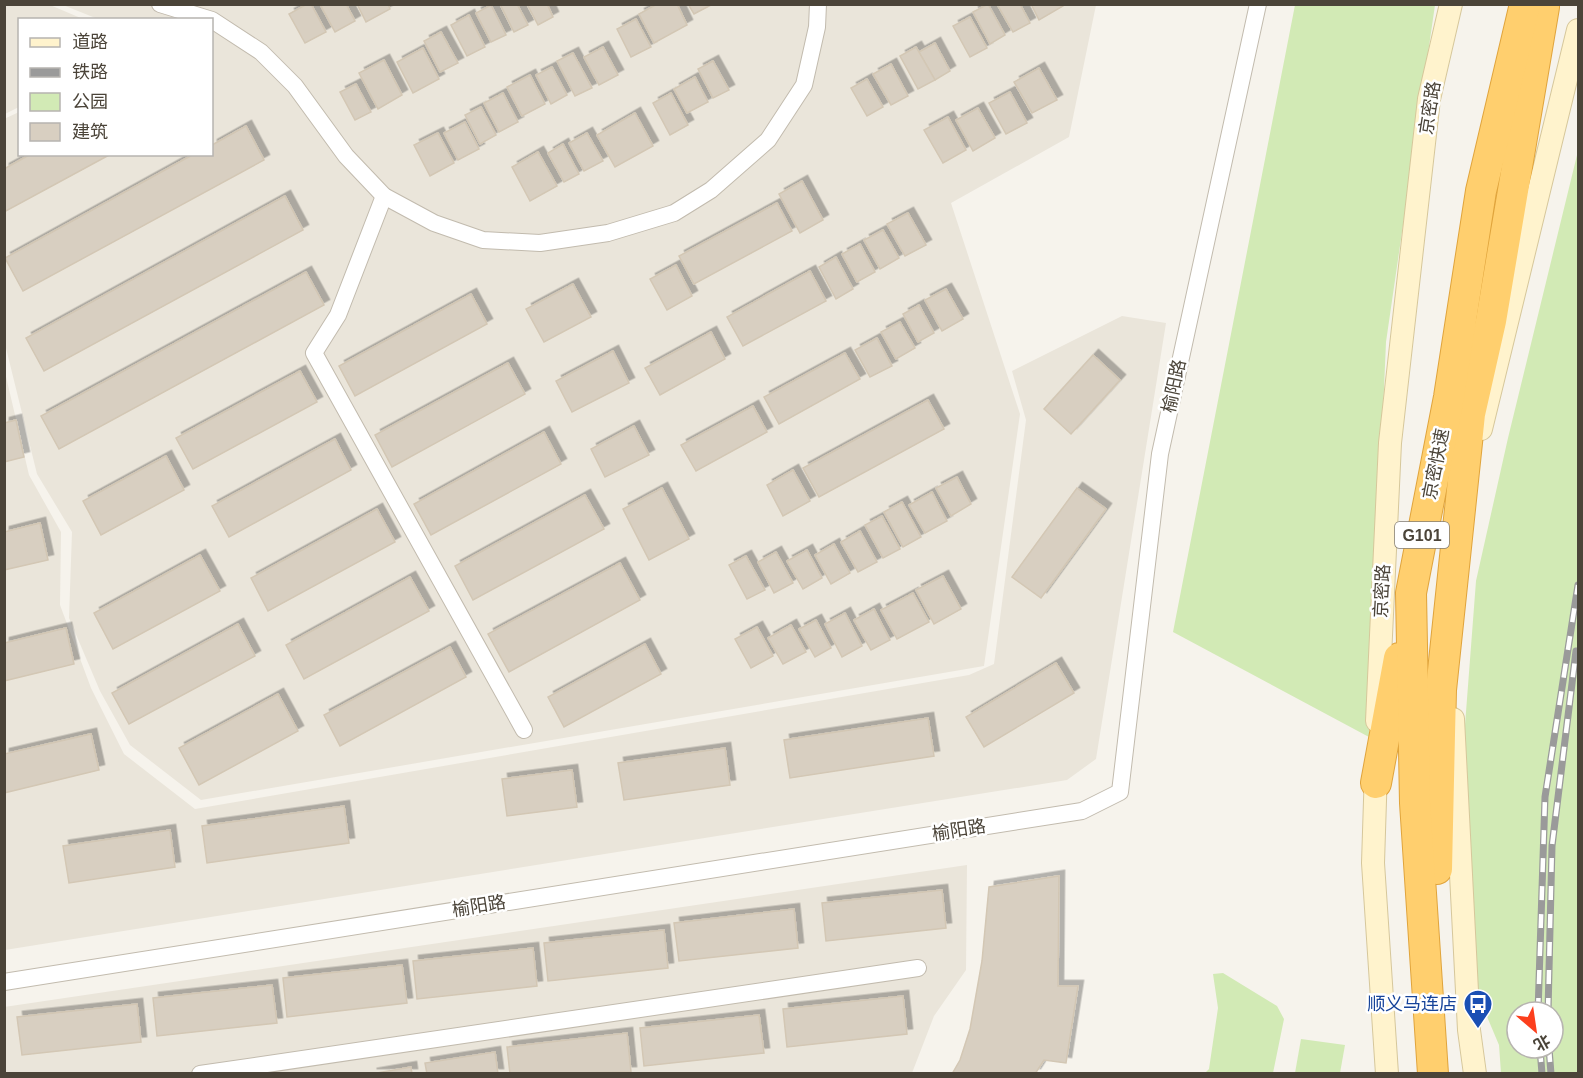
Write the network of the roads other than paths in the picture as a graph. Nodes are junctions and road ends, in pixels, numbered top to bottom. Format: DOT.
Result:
graph roads {
  1 [pos="160,4"];
  2 [pos="818,4"];
  3 [pos="1258,4"];
  4 [pos="1451,4"];
  5 [pos="1525,4"];
  6 [pos="1544,4"];
  7 [pos="206,18"];
  8 [pos="213,21"];
  9 [pos="1578,30"];
  10 [pos="384,196"];
  11 [pos="1411,593"];
  12 [pos="1450,658"];
  13 [pos="524,730"];
  14 [pos="1376,783"];
  15 [pos="918,968"];
  16 [pos="4,982"];
  17 [pos="200,1074"];
  18 [pos="1387,1074"];
  19 [pos="1433,1074"];
  20 [pos="1452,1074"];
  21 [pos="1474,1074"];
  1 -- 7 [label="street"];
  2 -- 10 [label="street"];
  3 -- 16 [label="street, 榆阳路"];
  4 -- 14 [label="main road, 京密路 / G101"];
  5 -- 11 [label="highway, 京密快速 / G101"];
  6 -- 12 [label="highway, 京密快速 / G101"];
  8 -- 10 [label="street"];
  9 -- 12 [label="main road, G101"];
  10 -- 13 [label="street"];
  11 -- 14 [label="highway"];
  11 -- 19 [label="highway, 京密快速 / G101"];
  12 -- 20 [label="highway, 京密快速 / G101"];
  12 -- 21 [label="main road, G101"];
  14 -- 18 [label="main road, 京密路 / G101"];
  15 -- 17 [label="street"];
}
